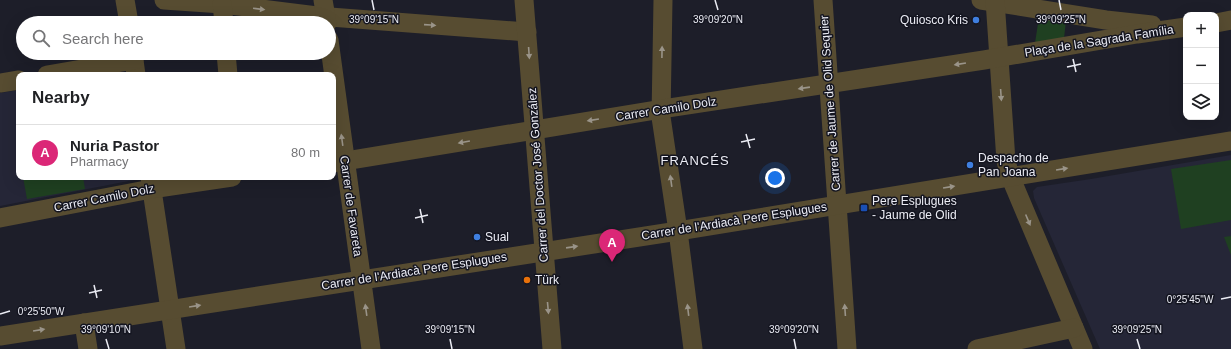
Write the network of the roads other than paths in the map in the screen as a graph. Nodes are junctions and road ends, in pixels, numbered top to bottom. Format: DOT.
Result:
graph roads {
  1 [pos="125,0"];
  2 [pos="164,0"];
  3 [pos="524,0"];
  4 [pos="663,0"];
  5 [pos="823,0"];
  6 [pos="990,1"];
  7 [pos="222,4"];
  8 [pos="325,13"];
  9 [pos="128,16"];
  10 [pos="223,16"];
  11 [pos="1231,20"];
  12 [pos="1219,22"];
  13 [pos="1183,27"];
  14 [pos="527,32"];
  15 [pos="999,57"];
  16 [pos="227,60"];
  17 [pos="331,60"];
  18 [pos="135,62"];
  19 [pos="67,72"];
  20 [pos="228,72"];
  21 [pos="332,72"];
  22 [pos="16,80"];
  23 [pos="0,83"];
  24 [pos="829,84"];
  25 [pos="662,109"];
  26 [pos="336,126"];
  27 [pos="534,130"];
  28 [pos="1231,141"];
  29 [pos="339,163"];
  30 [pos="1010,176"];
  31 [pos="191,180"];
  32 [pos="150,183"];
  33 [pos="838,205"];
  34 [pos="0,218"];
  35 [pos="678,231"];
  36 [pos="544,251"];
  37 [pos="361,279"];
  38 [pos="171,310"];
  39 [pos="84,323"];
  40 [pos="1074,328"];
  41 [pos="0,336"];
  42 [pos="1012,346"];
  43 [pos="88,349"];
  44 [pos="176,349"];
  45 [pos="371,349"];
  46 [pos="552,349"];
  47 [pos="693,349"];
  48 [pos="847,349"];
  49 [pos="977,349"];
  50 [pos="1083,349"];
  1 -- 9 [label="street"];
  2 -- 7 [label="street"];
  3 -- 14 [label="street, Carrer del Doctor José González"];
  25 -- 4 [label="street, one-way"];
  5 -- 24 [label="street, Carrer de Jaume de Olid Sequier"];
  6 -- 13 [label="street, Plaça de la Sagrada Família"];
  6 -- 15 [label="street"];
  7 -- 8 [label="street, one-way"];
  7 -- 10 [label="street"];
  8 -- 14 [label="street, one-way"];
  11 -- 12 [label="street"];
  13 -- 15 [label="street, Plaça de la Sagrada Família"];
  14 -- 27 [label="street, Carrer del Doctor José González, one-way"];
  15 -- 24 [label="street, Carrer Camilo Dolz, one-way"];
  15 -- 30 [label="street, one-way"];
  16 -- 20 [label="street"];
  21 -- 17 [label="street, Carrer de Favareta, one-way"];
  18 -- 19 [label="street"];
  22 -- 23 [label="street"];
  24 -- 25 [label="street, Carrer Camilo Dolz, one-way"];
  24 -- 33 [label="street, Carrer de Jaume de Olid Sequier"];
  25 -- 27 [label="street, Carrer Camilo Dolz, one-way"];
  35 -- 25 [label="street, one-way"];
  29 -- 26 [label="street, Carrer de Favareta, one-way"];
  27 -- 29 [label="street, Carrer Camilo Dolz, one-way"];
  27 -- 36 [label="street, Carrer del Doctor José González"];
  30 -- 28 [label="street, Carrer de l'Ardiacà Pere Esplugues, one-way"];
  29 -- 37 [label="street, Carrer de Favareta"];
  33 -- 30 [label="street, Carrer de l'Ardiacà Pere Esplugues, one-way"];
  30 -- 40 [label="street, one-way"];
  31 -- 32 [label="street, Carrer Camilo Dolz"];
  32 -- 34 [label="street, Carrer Camilo Dolz"];
  32 -- 38 [label="street"];
  33 -- 35 [label="street, Carrer de l'Ardiacà Pere Esplugues"];
  48 -- 33 [label="street, Carrer de Jaume de Olid Sequier, one-way"];
  36 -- 35 [label="street, Carrer de l'Ardiacà Pere Esplugues, one-way"];
  47 -- 35 [label="street, one-way"];
  36 -- 37 [label="street, Carrer de l'Ardiacà Pere Esplugues"];
  36 -- 46 [label="street, Carrer del Doctor José González, one-way"];
  38 -- 37 [label="street, Carrer de l'Ardiacà Pere Esplugues, one-way"];
  45 -- 37 [label="street, Carrer de Favareta, one-way"];
  38 -- 39 [label="street, Carrer de l'Ardiacà Pere Esplugues"];
  38 -- 44 [label="street"];
  41 -- 39 [label="street, Carrer de l'Ardiacà Pere Esplugues, one-way"];
  39 -- 43 [label="street"];
  40 -- 42 [label="street"];
  40 -- 50 [label="street"];
  42 -- 49 [label="street"];
}
